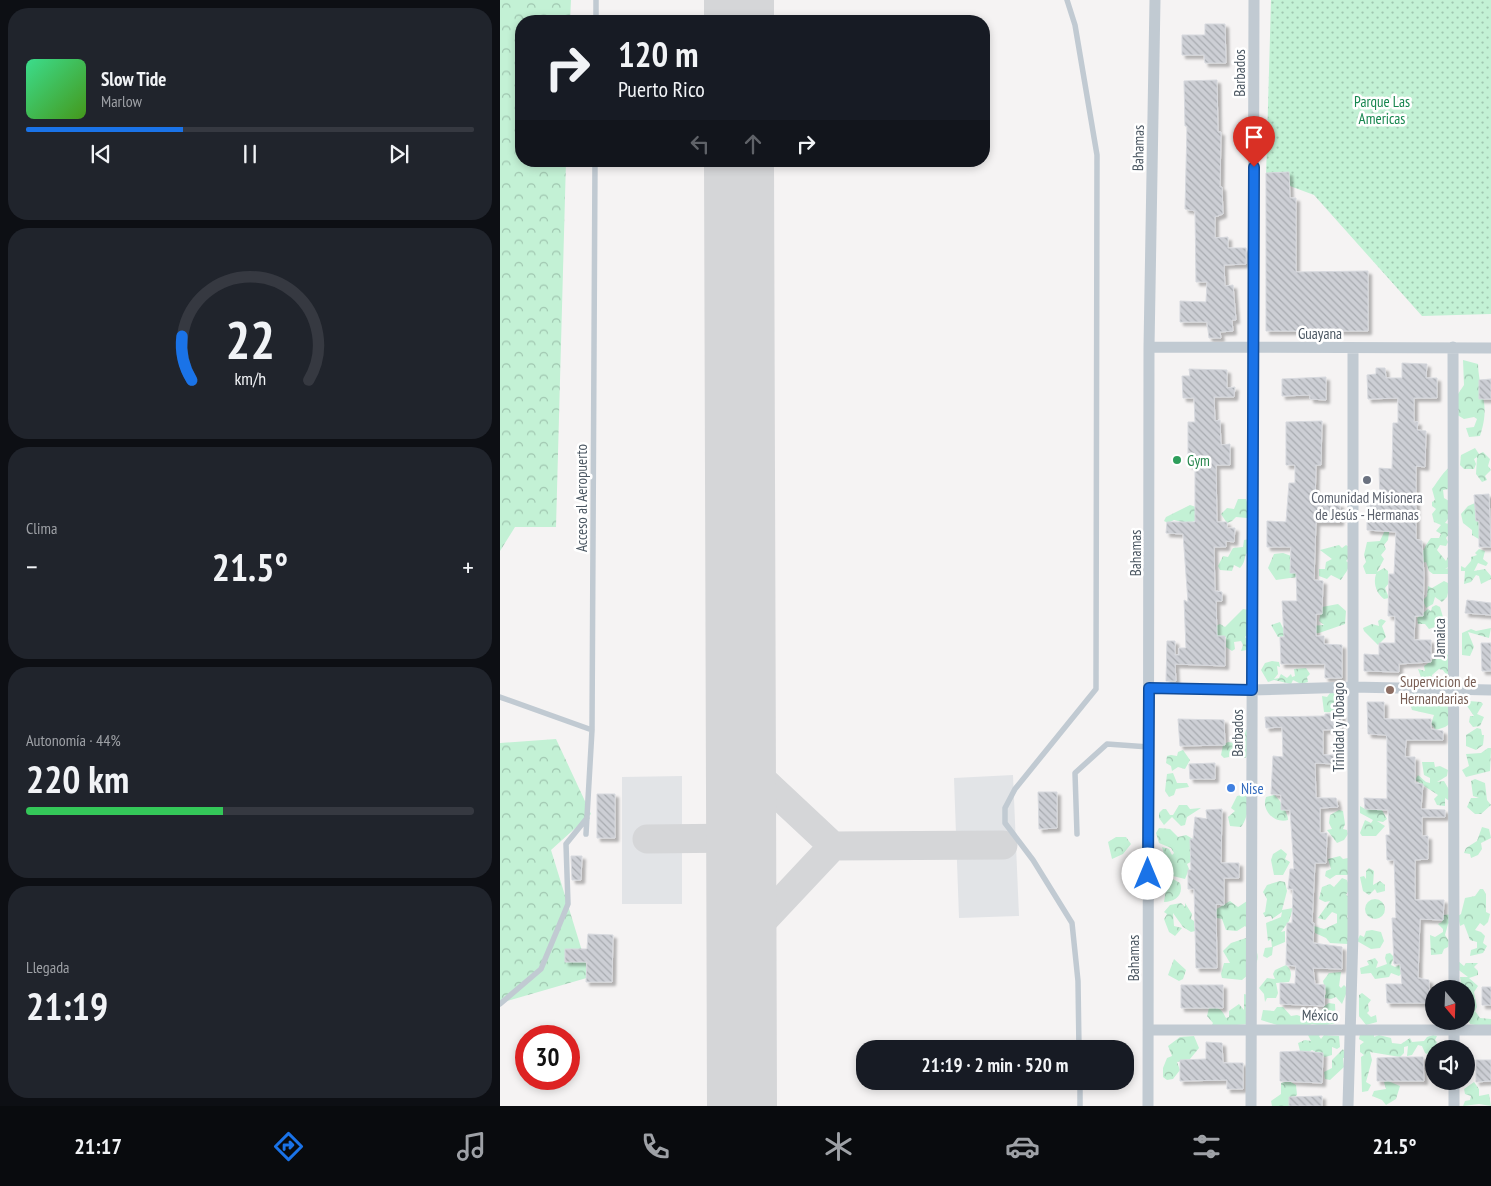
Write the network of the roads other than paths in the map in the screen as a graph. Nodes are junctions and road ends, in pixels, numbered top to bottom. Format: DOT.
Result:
graph roads {
  1 [pos="596,0"];
  2 [pos="1067,0"];
  3 [pos="1155,0"];
  4 [pos="1254,0"];
  5 [pos="596,15"];
  6 [pos="595,167"];
  7 [pos="1149,347"];
  8 [pos="1453,347"];
  9 [pos="1254,348"];
  10 [pos="1353,348"];
  11 [pos="1491,348"];
  12 [pos="1353,687"];
  13 [pos="1149,688"];
  14 [pos="1454,689"];
  15 [pos="1252,690"];
  16 [pos="1491,690"];
  17 [pos="500,697"];
  18 [pos="592,730"];
  19 [pos="1148,747"];
  20 [pos="587,818"];
  21 [pos="586,834"];
  22 [pos="1077,834"];
  23 [pos="1454,980"];
  24 [pos="500,1004"];
  25 [pos="1425,1027"];
  26 [pos="1475,1028"];
  27 [pos="1148,1030"];
  28 [pos="1349,1030"];
  29 [pos="1491,1030"];
  30 [pos="1250,1032"];
  31 [pos="1079,1040"];
  32 [pos="1080,1090"];
  33 [pos="1454,1090"];
  34 [pos="1080,1106"];
  35 [pos="1148,1106"];
  36 [pos="1251,1106"];
  37 [pos="1348,1106"];
  38 [pos="1454,1106"];
  1 -- 5 [label="lane"];
  2 -- 31 [label="lane"];
  3 -- 7 [label="street, Bahamas"];
  4 -- 9 [label="street, Barbados"];
  6 -- 18 [label="lane, Acceso al Aeropuerto"];
  7 -- 9 [label="street, Guayana"];
  7 -- 13 [label="street, Bahamas"];
  8 -- 10 [label="street, Guayana"];
  8 -- 11 [label="street, Guayana"];
  8 -- 14 [label="street, Jamaica"];
  9 -- 10 [label="street, Guayana"];
  9 -- 15 [label="street, Barbados"];
  10 -- 12 [label="street, Trinidad y Tobago"];
  12 -- 14 [label="street"];
  12 -- 15 [label="street"];
  12 -- 28 [label="street, Trinidad y Tobago"];
  13 -- 15 [label="street"];
  13 -- 19 [label="street, Bahamas"];
  14 -- 16 [label="street"];
  14 -- 23 [label="street, Jamaica"];
  15 -- 30 [label="street, Barbados"];
  17 -- 18 [label="lane"];
  18 -- 20 [label="lane, Acceso al Aeropuerto"];
  19 -- 22 [label="lane"];
  19 -- 27 [label="street, Bahamas"];
  20 -- 21 [label="lane, Acceso al Aeropuerto"];
  20 -- 24 [label="lane"];
  25 -- 28 [label="street, México"];
  26 -- 29 [label="street, México"];
  27 -- 30 [label="street, México"];
  27 -- 35 [label="street, Bahamas"];
  28 -- 30 [label="street, México"];
  28 -- 37 [label="street, Trinidad y Tobago"];
  30 -- 36 [label="street, Barbados"];
  32 -- 34 [label="lane"];
  33 -- 38 [label="street"];
}
